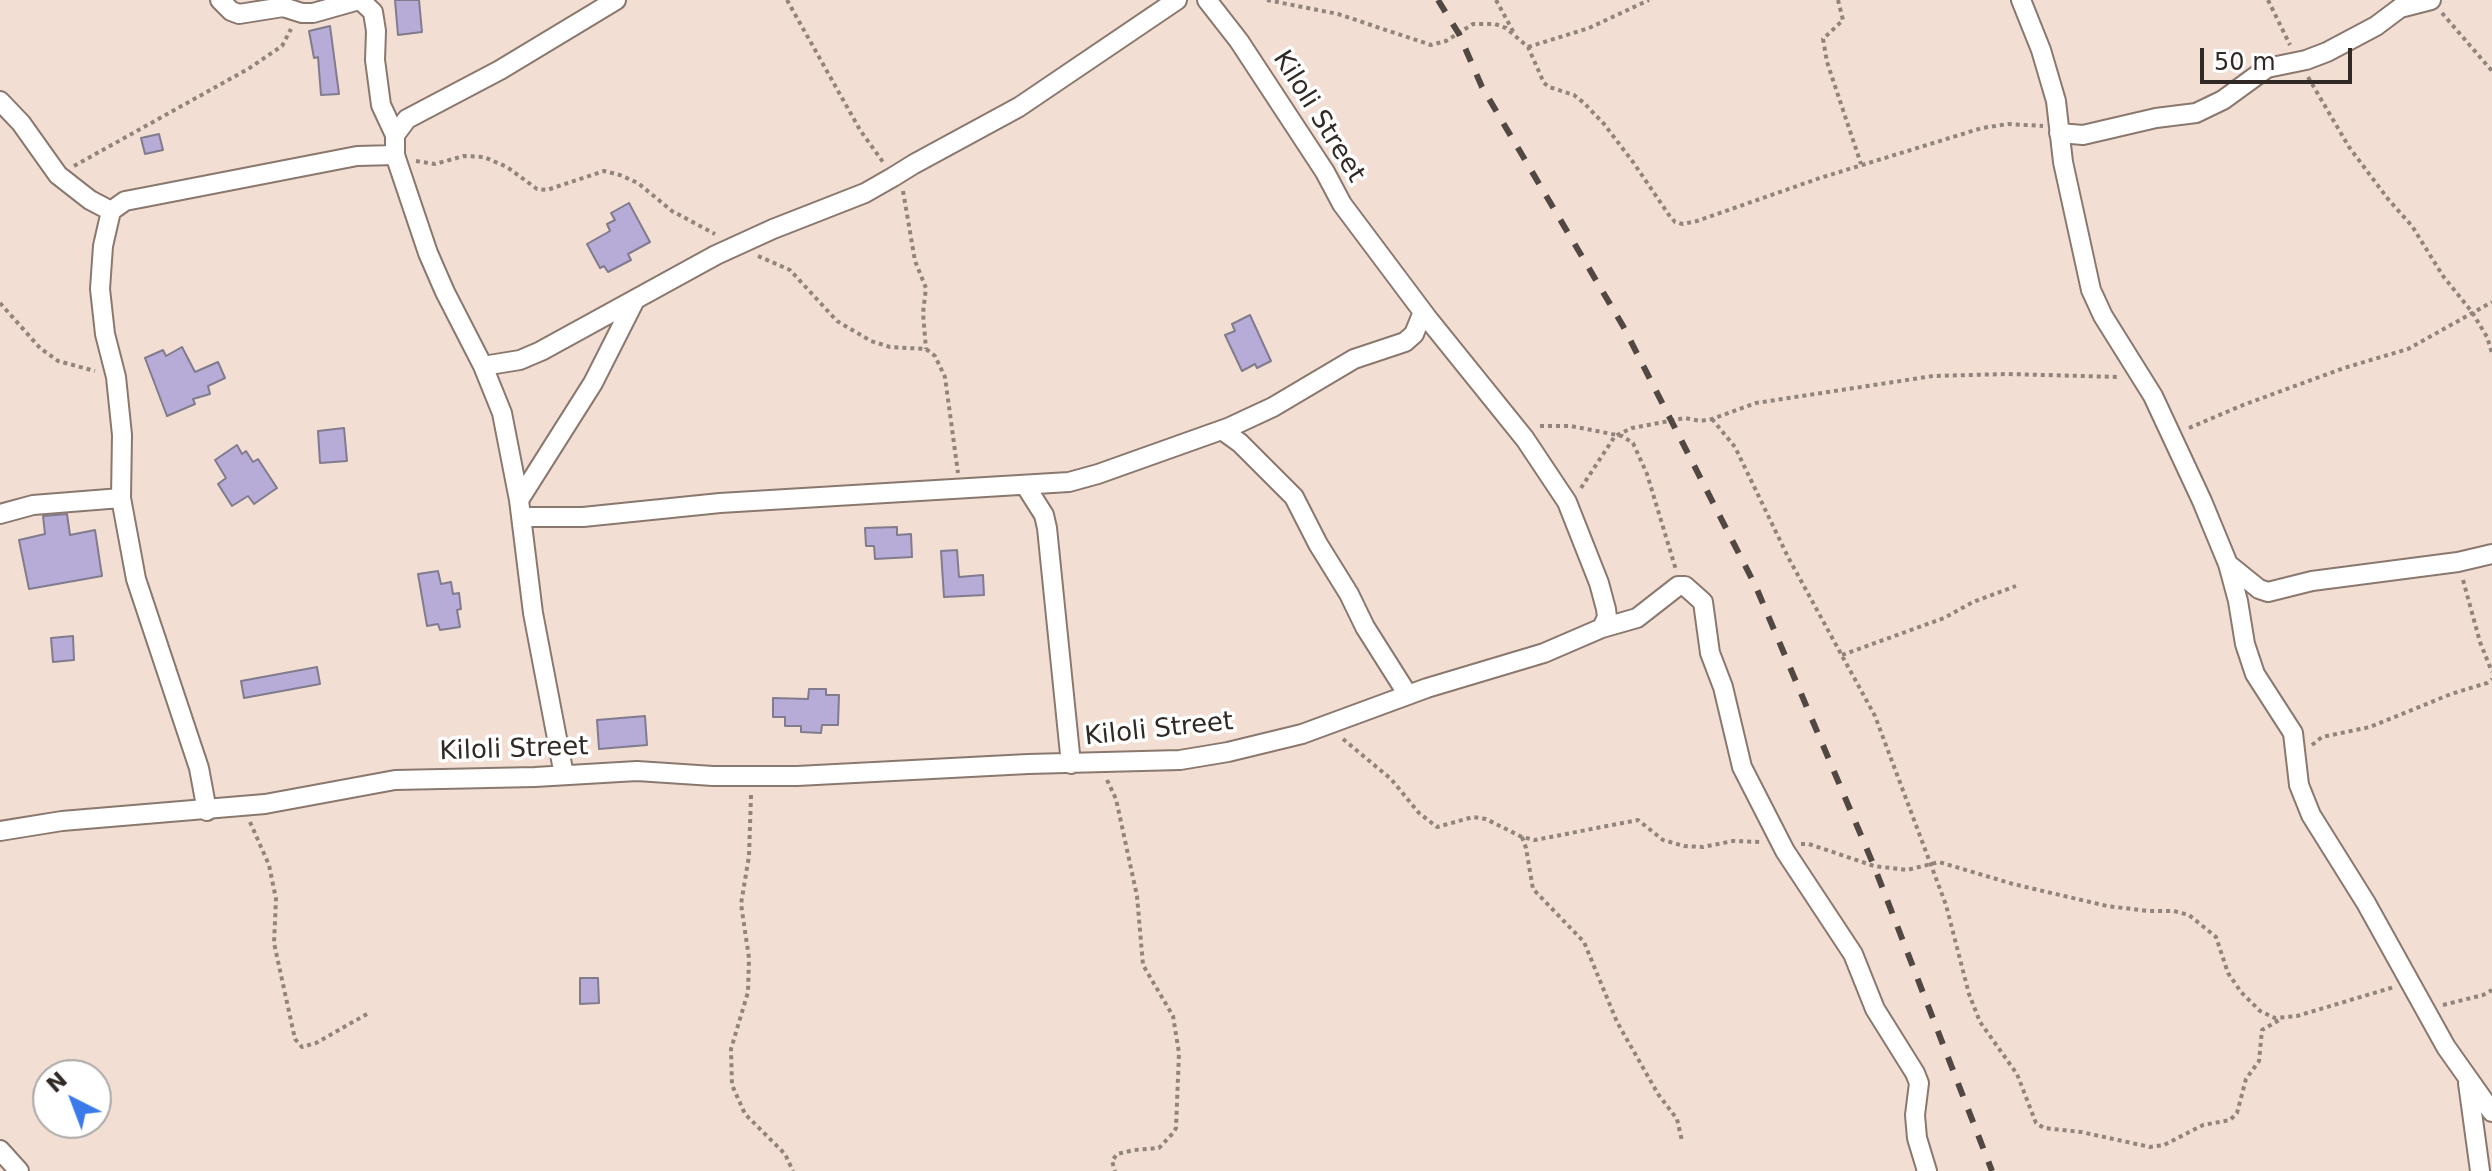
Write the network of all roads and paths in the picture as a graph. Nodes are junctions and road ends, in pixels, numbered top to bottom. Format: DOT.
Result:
graph roads {
  1 [pos="220,0"];
  2 [pos="360,0"];
  3 [pos="616,0"];
  4 [pos="787,0"];
  5 [pos="1177,0"];
  6 [pos="1207,0"];
  7 [pos="1267,0"];
  8 [pos="1496,0"];
  9 [pos="1649,0"];
  10 [pos="1838,0"];
  11 [pos="2021,0"];
  12 [pos="2268,0"];
  13 [pos="2430,0"];
  14 [pos="302,13"];
  15 [pos="1514,34"];
  16 [pos="1528,47"];
  17 [pos="2298,61"];
  18 [pos="2492,71"];
  19 [pos="0,101"];
  20 [pos="2059,133"];
  21 [pos="395,135"];
  22 [pos="395,155"];
  23 [pos="1861,164"];
  24 [pos="898,174"];
  25 [pos="58,175"];
  26 [pos="111,211"];
  27 [pos="739,245"];
  28 [pos="634,302"];
  29 [pos="2492,302"];
  30 [pos="0,303"];
  31 [pos="1423,312"];
  32 [pos="2472,312"];
  33 [pos="926,349"];
  34 [pos="2492,353"];
  35 [pos="483,366"];
  36 [pos="116,377"];
  37 [pos="2145,383"];
  38 [pos="1712,419"];
  39 [pos="1511,421"];
  40 [pos="1222,430"];
  41 [pos="1615,436"];
  42 [pos="2172,436"];
  43 [pos="1025,485"];
  44 [pos="960,487"];
  45 [pos="121,498"];
  46 [pos="1571,508"];
  47 [pos="520,509"];
  48 [pos="0,514"];
  49 [pos="2492,554"];
  50 [pos="2458,562"];
  51 [pos="2228,564"];
  52 [pos="2016,586"];
  53 [pos="1691,590"];
  54 [pos="1602,628"];
  55 [pos="1842,655"];
  56 [pos="2492,672"];
  57 [pos="2492,679"];
  58 [pos="1408,695"];
  59 [pos="1319,729"];
  60 [pos="2296,761"];
  61 [pos="1071,764"];
  62 [pos="1092,764"];
  63 [pos="564,775"];
  64 [pos="750,776"];
  65 [pos="242,805"];
  66 [pos="207,811"];
  67 [pos="0,831"];
  68 [pos="1522,837"];
  69 [pos="1783,847"];
  70 [pos="1930,864"];
  71 [pos="2410,983"];
  72 [pos="2492,990"];
  73 [pos="2426,1011"];
  74 [pos="367,1014"];
  75 [pos="2281,1019"];
  76 [pos="2466,1076"];
  77 [pos="2492,1112"];
  78 [pos="1682,1141"];
  79 [pos="0,1150"];
  80 [pos="19,1171"];
  81 [pos="793,1171"];
  82 [pos="1115,1171"];
  83 [pos="1927,1171"];
  84 [pos="2480,1171"];
  1 -- 14 [label="street"];
  2 -- 14 [label="street"];
  2 -- 21 [label="street"];
  3 -- 21 [label="street"];
  4 -- 24 [label="path"];
  5 -- 24 [label="street"];
  6 -- 31 [label="street, Kiloli Street"];
  7 -- 15 [label="path"];
  8 -- 15 [label="path"];
  9 -- 16 [label="path"];
  10 -- 23 [label="path"];
  11 -- 20 [label="street"];
  12 -- 17 [label="path"];
  13 -- 17 [label="street"];
  13 -- 18 [label="path"];
  14 -- 25 [label="path"];
  15 -- 16 [label="path"];
  16 -- 23 [label="path"];
  17 -- 20 [label="street"];
  17 -- 32 [label="path"];
  19 -- 25 [label="street"];
  20 -- 23 [label="path"];
  20 -- 37 [label="street"];
  21 -- 22 [label="street"];
  22 -- 26 [label="street"];
  22 -- 27 [label="path"];
  22 -- 35 [label="street"];
  24 -- 27 [label="street"];
  24 -- 33 [label="path"];
  25 -- 26 [label="street"];
  26 -- 36 [label="street"];
  27 -- 28 [label="street"];
  27 -- 33 [label="path"];
  28 -- 35 [label="street"];
  28 -- 47 [label="street"];
  29 -- 32 [label="path"];
  30 -- 36 [label="path"];
  31 -- 39 [label="street, Kiloli Street"];
  31 -- 40 [label="street"];
  32 -- 34 [label="path"];
  32 -- 42 [label="path"];
  33 -- 44 [label="path"];
  35 -- 47 [label="street"];
  36 -- 45 [label="street"];
  37 -- 38 [label="path"];
  37 -- 42 [label="street"];
  38 -- 41 [label="path"];
  38 -- 55 [label="path"];
  39 -- 41 [label="path"];
  39 -- 46 [label="street, Kiloli Street"];
  40 -- 43 [label="street"];
  40 -- 58 [label="street"];
  41 -- 46 [label="path"];
  41 -- 53 [label="path"];
  42 -- 51 [label="street"];
  43 -- 44 [label="street"];
  43 -- 61 [label="street"];
  44 -- 47 [label="street"];
  45 -- 48 [label="street"];
  45 -- 66 [label="street"];
  46 -- 54 [label="street, Kiloli Street"];
  47 -- 63 [label="street"];
  49 -- 50 [label="street"];
  50 -- 51 [label="street"];
  50 -- 56 [label="path"];
  51 -- 60 [label="street"];
  52 -- 55 [label="path"];
  53 -- 54 [label="street"];
  53 -- 69 [label="street"];
  54 -- 58 [label="street, Kiloli Street"];
  55 -- 70 [label="path"];
  57 -- 60 [label="path"];
  58 -- 59 [label="street, Kiloli Street"];
  59 -- 62 [label="street, Kiloli Street"];
  59 -- 68 [label="path"];
  60 -- 71 [label="street"];
  61 -- 62 [label="street, Kiloli Street"];
  61 -- 64 [label="street, Kiloli Street"];
  62 -- 82 [label="path"];
  63 -- 64 [label="street, Kiloli Street"];
  63 -- 65 [label="street, Kiloli Street"];
  64 -- 81 [label="path"];
  65 -- 66 [label="street, Kiloli Street"];
  65 -- 74 [label="path"];
  66 -- 67 [label="street, Kiloli Street"];
  68 -- 69 [label="path"];
  68 -- 78 [label="path"];
  69 -- 70 [label="path"];
  69 -- 83 [label="street"];
  70 -- 75 [label="path"];
  70 -- 75 [label="path"];
  71 -- 73 [label="street"];
  71 -- 75 [label="path"];
  72 -- 73 [label="path"];
  73 -- 76 [label="street"];
  76 -- 77 [label="street"];
  76 -- 84 [label="street"];
  79 -- 80 [label="street"];
}
